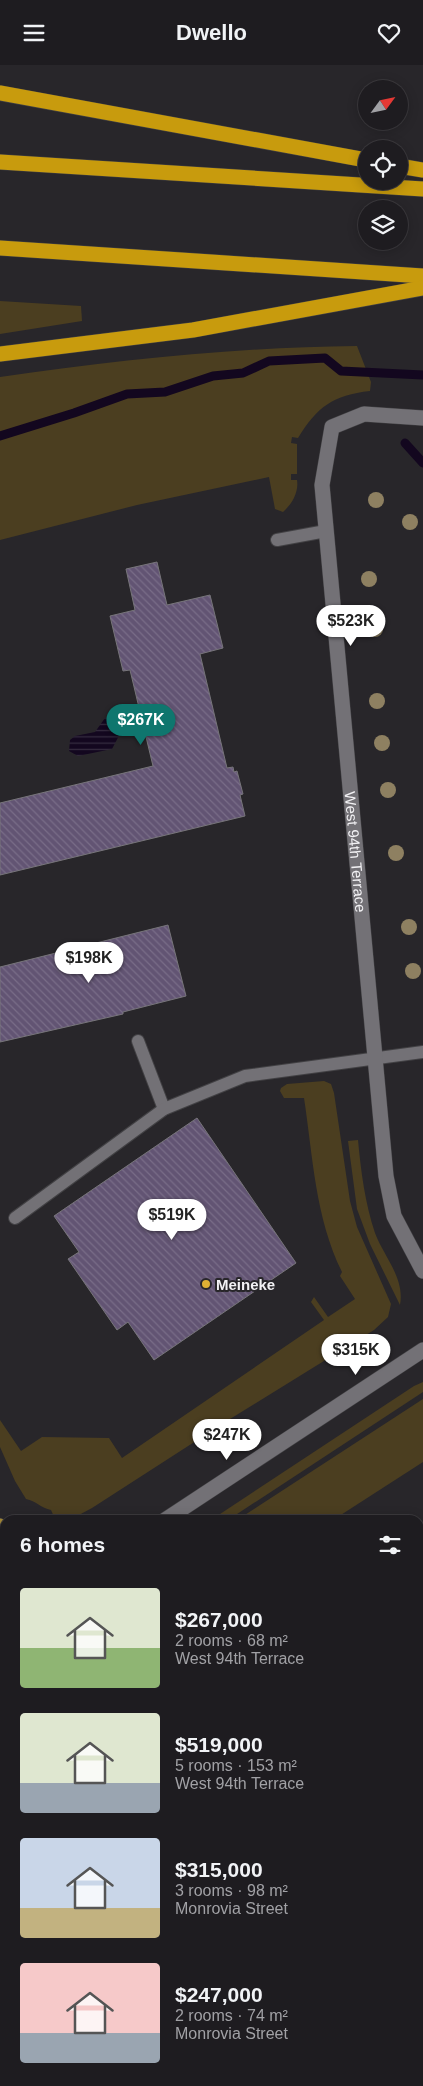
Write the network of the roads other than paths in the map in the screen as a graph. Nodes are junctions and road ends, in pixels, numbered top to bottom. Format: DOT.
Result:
graph roads {
  1 [pos="0,93"];
  2 [pos="358,159"];
  3 [pos="0,162"];
  4 [pos="408,168"];
  5 [pos="423,170"];
  6 [pos="423,189"];
  7 [pos="0,248"];
  8 [pos="423,277"];
  9 [pos="423,288"];
  10 [pos="0,354"];
  11 [pos="423,418"];
  12 [pos="326,531"];
  13 [pos="278,540"];
  14 [pos="138,1041"];
  15 [pos="423,1052"];
  16 [pos="374,1059"];
  17 [pos="164,1109"];
  18 [pos="15,1218"];
  19 [pos="423,1271"];
  20 [pos="423,1350"];
  21 [pos="173,1515"];
  1 -- 2 [label="highway"];
  3 -- 6 [label="highway"];
  4 -- 5 [label="highway"];
  7 -- 8 [label="highway"];
  9 -- 10 [label="highway"];
  11 -- 12 [label="street, West 94th Terrace"];
  12 -- 13 [label="lane"];
  12 -- 16 [label="street, West 94th Terrace"];
  14 -- 17 [label="lane"];
  15 -- 16 [label="lane"];
  16 -- 17 [label="lane"];
  16 -- 19 [label="street, West 94th Terrace"];
  17 -- 18 [label="lane"];
  20 -- 21 [label="street"];
}
